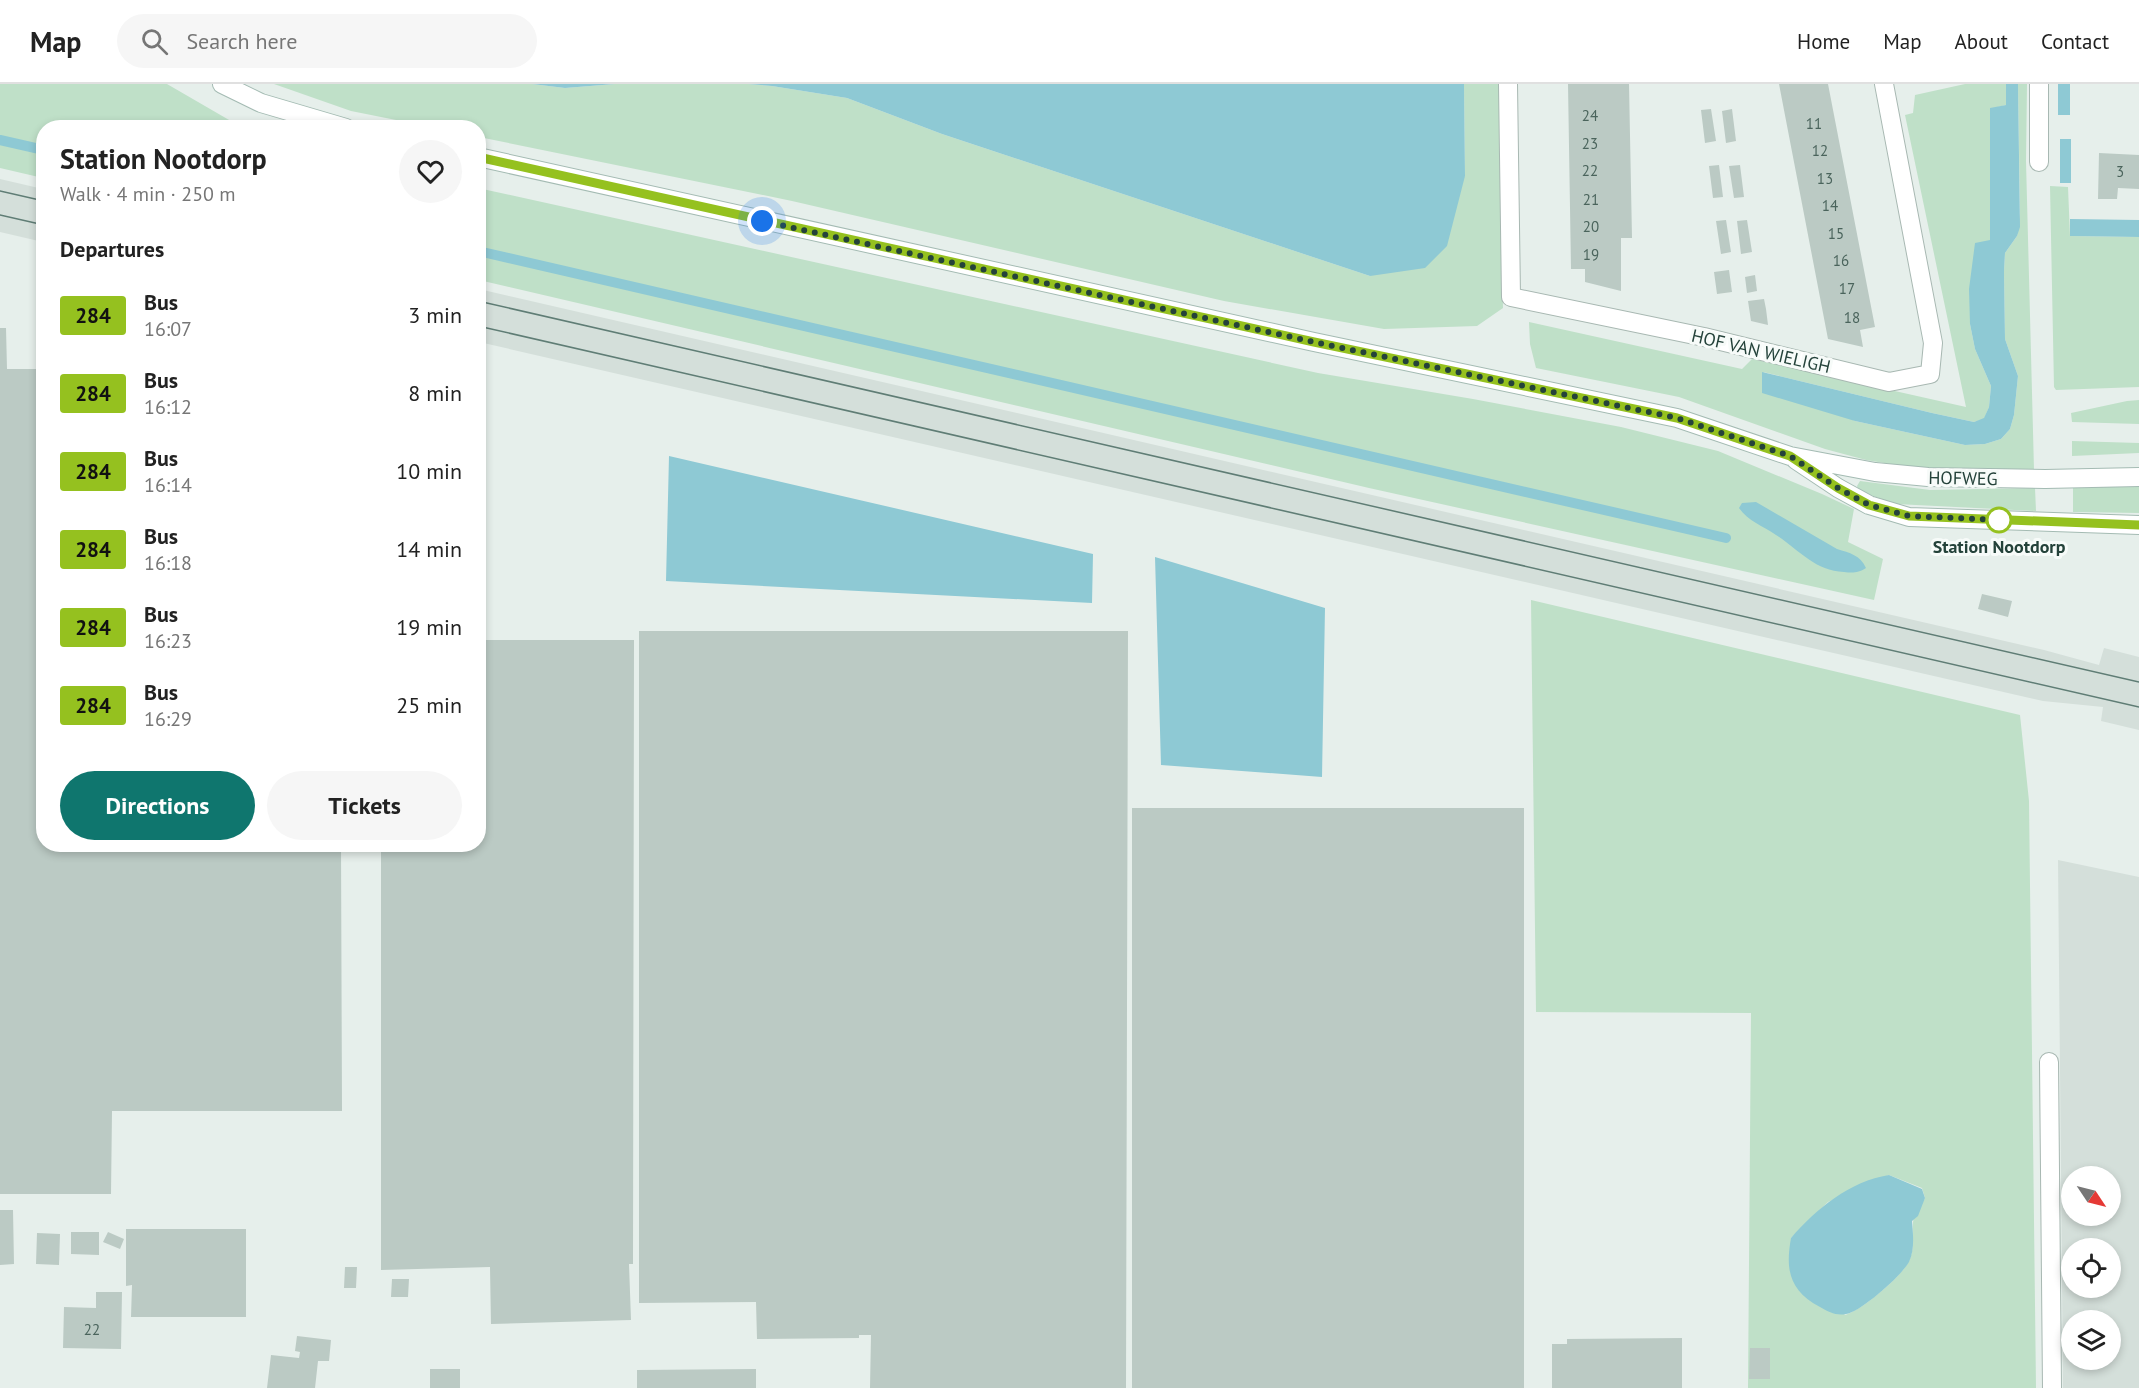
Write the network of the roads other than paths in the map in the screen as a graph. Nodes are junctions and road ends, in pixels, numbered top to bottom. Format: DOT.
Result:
graph roads {
  1 [pos="222,84"];
  2 [pos="1508,84"];
  3 [pos="1884,84"];
  4 [pos="2039,84"];
  5 [pos="319,120"];
  6 [pos="486,159"];
  7 [pos="2039,162"];
  8 [pos="1790,456"];
  9 [pos="2139,477"];
  10 [pos="2139,525"];
  11 [pos="2049,1062"];
  12 [pos="2052,1388"];
  1 -- 5 [label="main road"];
  2 -- 3 [label="main road, HOF VAN WIELIGH"];
  4 -- 7 [label="main road"];
  6 -- 8 [label="main road, HOFWEG"];
  8 -- 9 [label="main road, HOFWEG"];
  8 -- 10 [label="main road, HOFWEG"];
  11 -- 12 [label="main road"];
}
